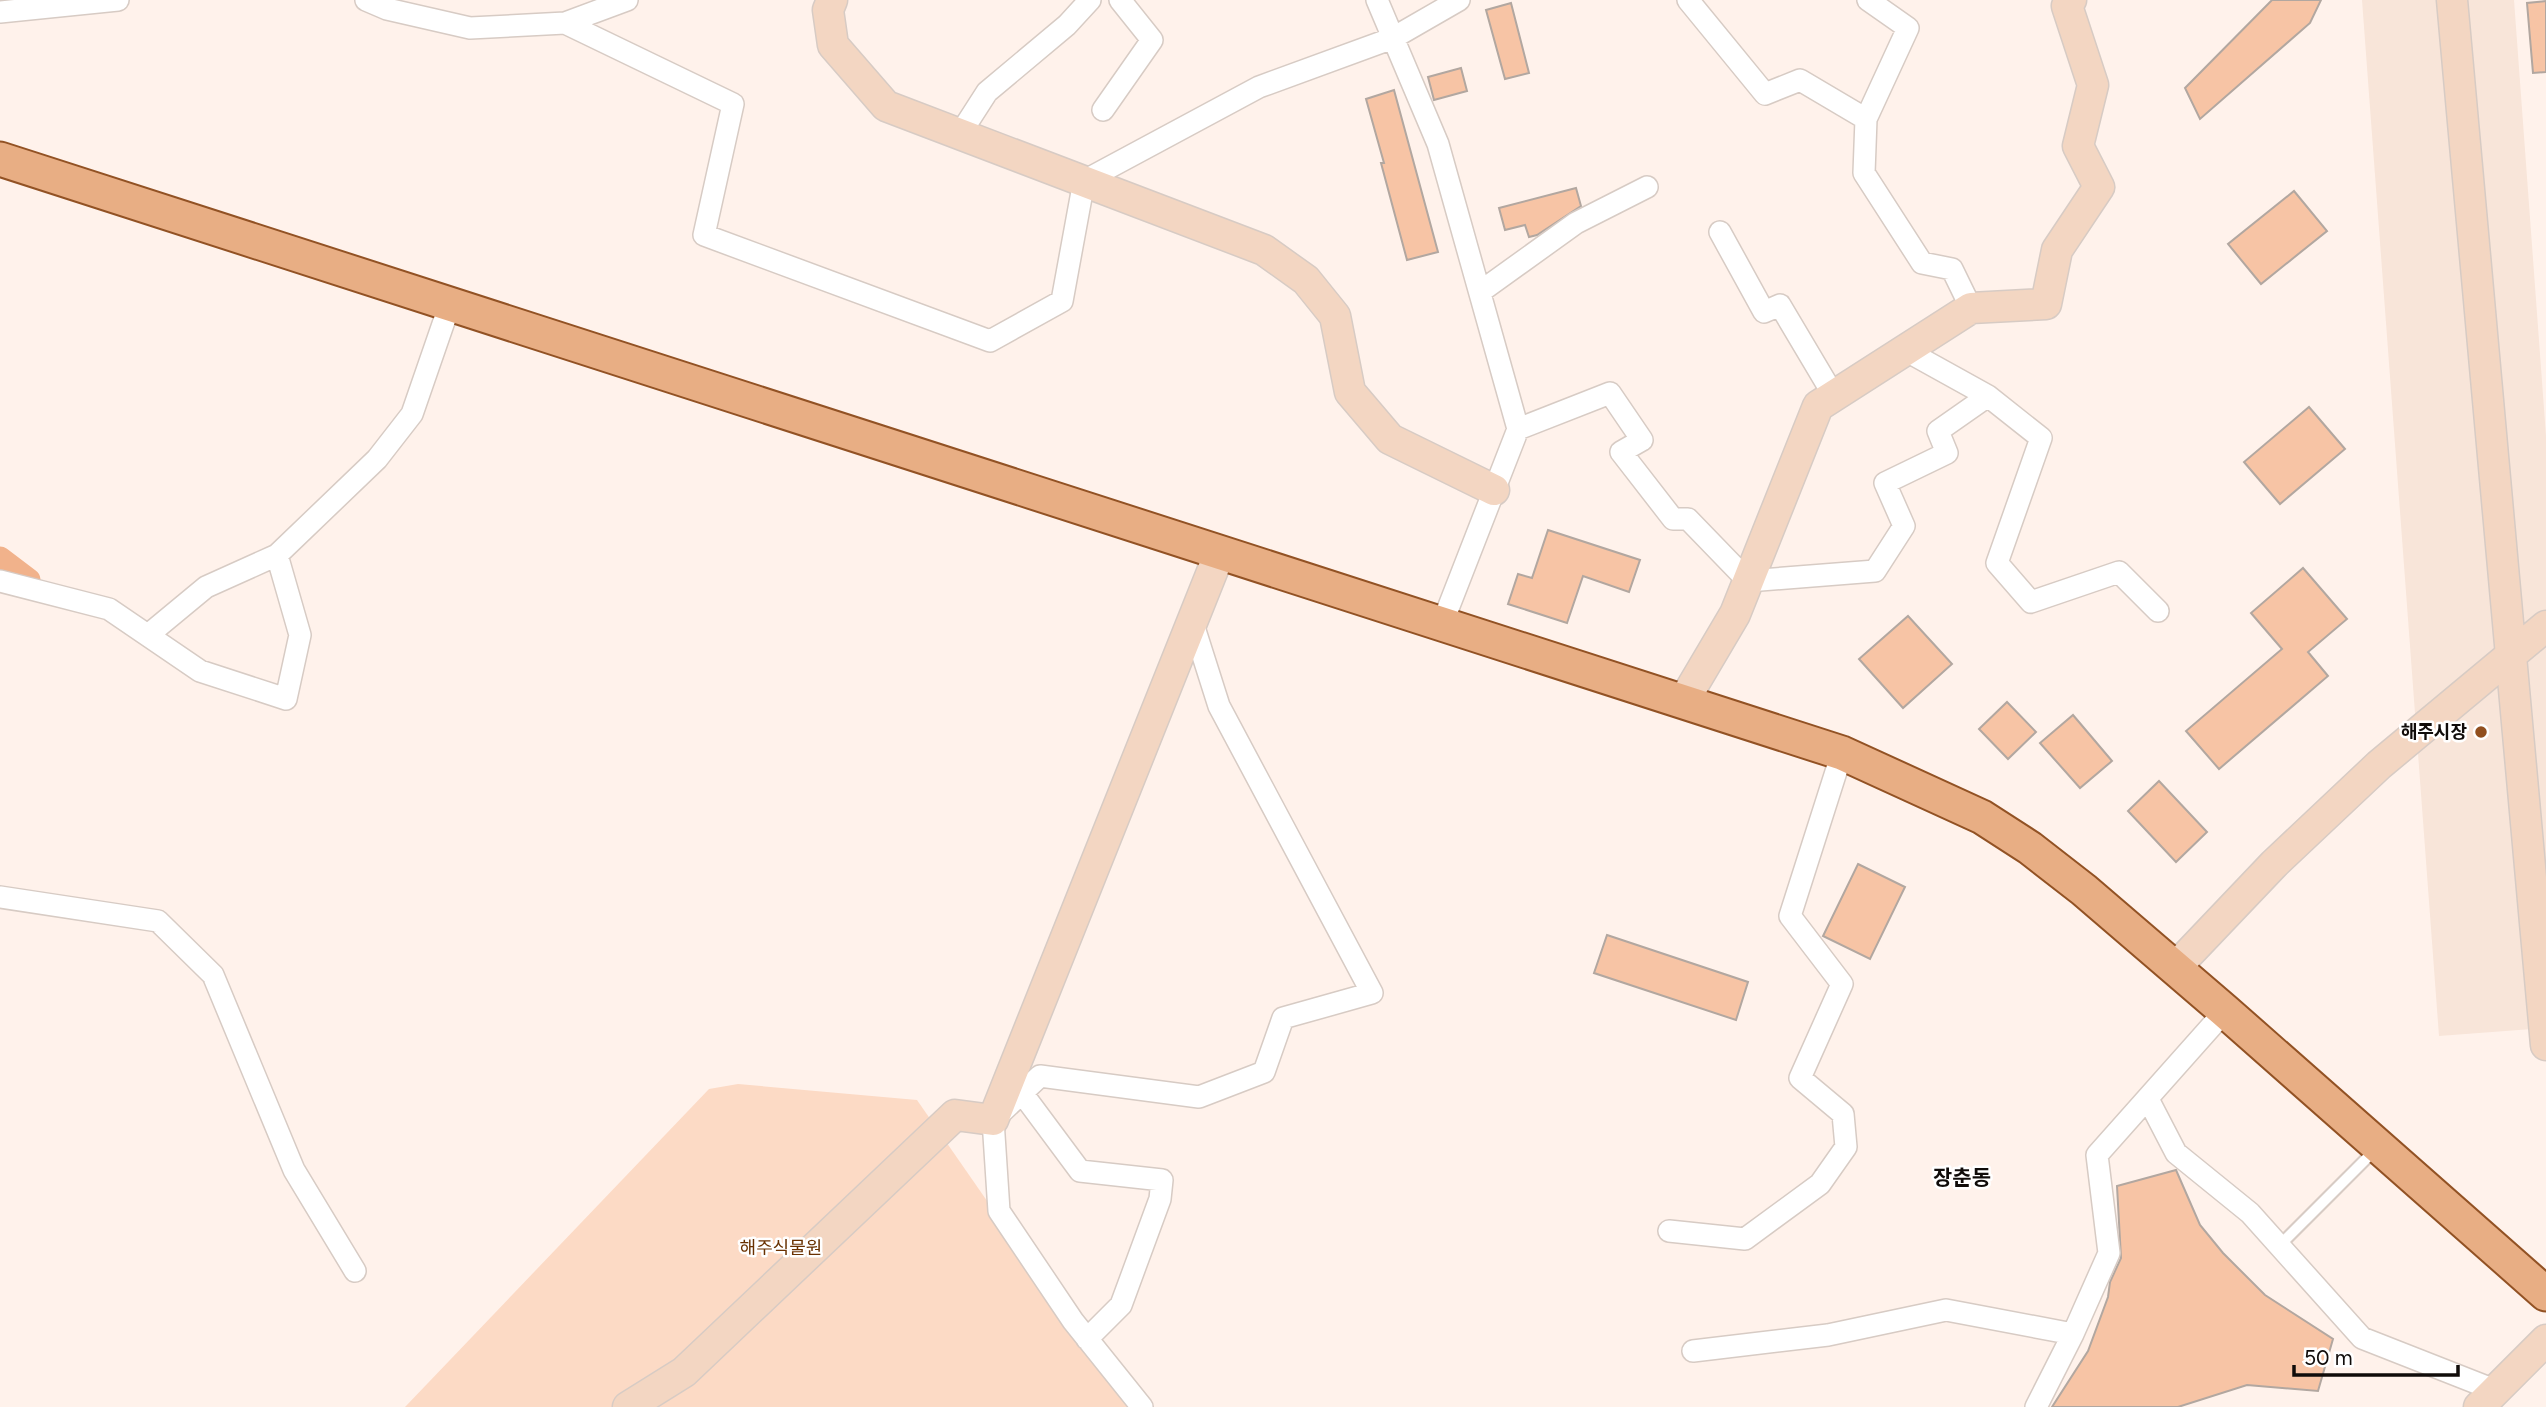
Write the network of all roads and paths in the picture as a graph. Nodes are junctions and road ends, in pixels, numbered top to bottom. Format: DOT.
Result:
graph roads {
  1 [pos="118,0"];
  2 [pos="366,0"];
  3 [pos="626,0"];
  4 [pos="832,0"];
  5 [pos="1090,0"];
  6 [pos="1120,0"];
  7 [pos="1377,0"];
  8 [pos="1459,0"];
  9 [pos="1688,0"];
  10 [pos="1868,0"];
  11 [pos="2071,0"];
  12 [pos="2452,0"];
  13 [pos="2,8"];
  14 [pos="565,23"];
  15 [pos="1393,38"];
  16 [pos="1103,110"];
  17 [pos="1866,119"];
  18 [pos="960,134"];
  19 [pos="0,159"];
  20 [pos="1084,181"];
  21 [pos="1647,187"];
  22 [pos="1720,232"];
  23 [pos="1480,292"];
  24 [pos="450,304"];
  25 [pos="1971,308"];
  26 [pos="1905,350"];
  27 [pos="1835,396"];
  28 [pos="1988,396"];
  29 [pos="1518,429"];
  30 [pos="1494,490"];
  31 [pos="1220,552"];
  32 [pos="277,555"];
  33 [pos="0,580"];
  34 [pos="1748,581"];
  35 [pos="2158,611"];
  36 [pos="1192,621"];
  37 [pos="1442,624"];
  38 [pos="2546,626"];
  39 [pos="148,635"];
  40 [pos="2511,656"];
  41 [pos="1683,702"];
  42 [pos="1842,753"];
  43 [pos="0,897"];
  44 [pos="2175,968"];
  45 [pos="2225,1011"];
  46 [pos="2546,1045"];
  47 [pos="1022,1093"];
  48 [pos="2148,1099"];
  49 [pos="993,1120"];
  50 [pos="2380,1146"];
  51 [pos="1669,1231"];
  52 [pos="2280,1245"];
  53 [pos="355,1271"];
  54 [pos="2546,1294"];
  55 [pos="2074,1334"];
  56 [pos="1087,1339"];
  57 [pos="2546,1340"];
  58 [pos="1693,1351"];
  59 [pos="2488,1399"];
  60 [pos="628,1407"];
  61 [pos="1142,1407"];
  62 [pos="2036,1407"];
  1 -- 13 [label="street"];
  2 -- 14 [label="street"];
  3 -- 14 [label="street"];
  4 -- 18 [label="street"];
  5 -- 18 [label="street"];
  6 -- 16 [label="street"];
  7 -- 15 [label="street"];
  8 -- 15 [label="street"];
  9 -- 17 [label="street"];
  10 -- 17 [label="street"];
  11 -- 25 [label="street"];
  12 -- 40 [label="street"];
  14 -- 20 [label="street"];
  15 -- 20 [label="street"];
  15 -- 23 [label="street"];
  17 -- 25 [label="street"];
  18 -- 20 [label="street"];
  19 -- 24 [label="main road"];
  20 -- 30 [label="street"];
  21 -- 23 [label="street"];
  22 -- 27 [label="street"];
  23 -- 29 [label="street"];
  24 -- 31 [label="main road"];
  24 -- 32 [label="street"];
  25 -- 26 [label="street"];
  26 -- 27 [label="street"];
  26 -- 28 [label="street"];
  27 -- 34 [label="street"];
  28 -- 34 [label="street"];
  28 -- 35 [label="street"];
  29 -- 30 [label="street"];
  29 -- 34 [label="street"];
  30 -- 37 [label="street"];
  31 -- 36 [label="street"];
  31 -- 37 [label="main road"];
  32 -- 39 [label="street"];
  32 -- 39 [label="street"];
  33 -- 39 [label="street"];
  34 -- 41 [label="street"];
  36 -- 47 [label="street"];
  36 -- 49 [label="street"];
  37 -- 41 [label="main road"];
  38 -- 40 [label="street"];
  40 -- 44 [label="street"];
  40 -- 46 [label="street"];
  41 -- 42 [label="main road"];
  42 -- 44 [label="main road"];
  42 -- 51 [label="street"];
  43 -- 53 [label="street"];
  44 -- 45 [label="main road"];
  45 -- 48 [label="street"];
  45 -- 50 [label="main road"];
  47 -- 49 [label="street"];
  47 -- 56 [label="street"];
  48 -- 52 [label="street"];
  48 -- 55 [label="street"];
  49 -- 56 [label="street"];
  49 -- 60 [label="street"];
  50 -- 52 [label="lane"];
  50 -- 54 [label="main road"];
  52 -- 59 [label="street"];
  55 -- 58 [label="street"];
  55 -- 62 [label="street"];
  56 -- 61 [label="street"];
  57 -- 59 [label="street"];
}
